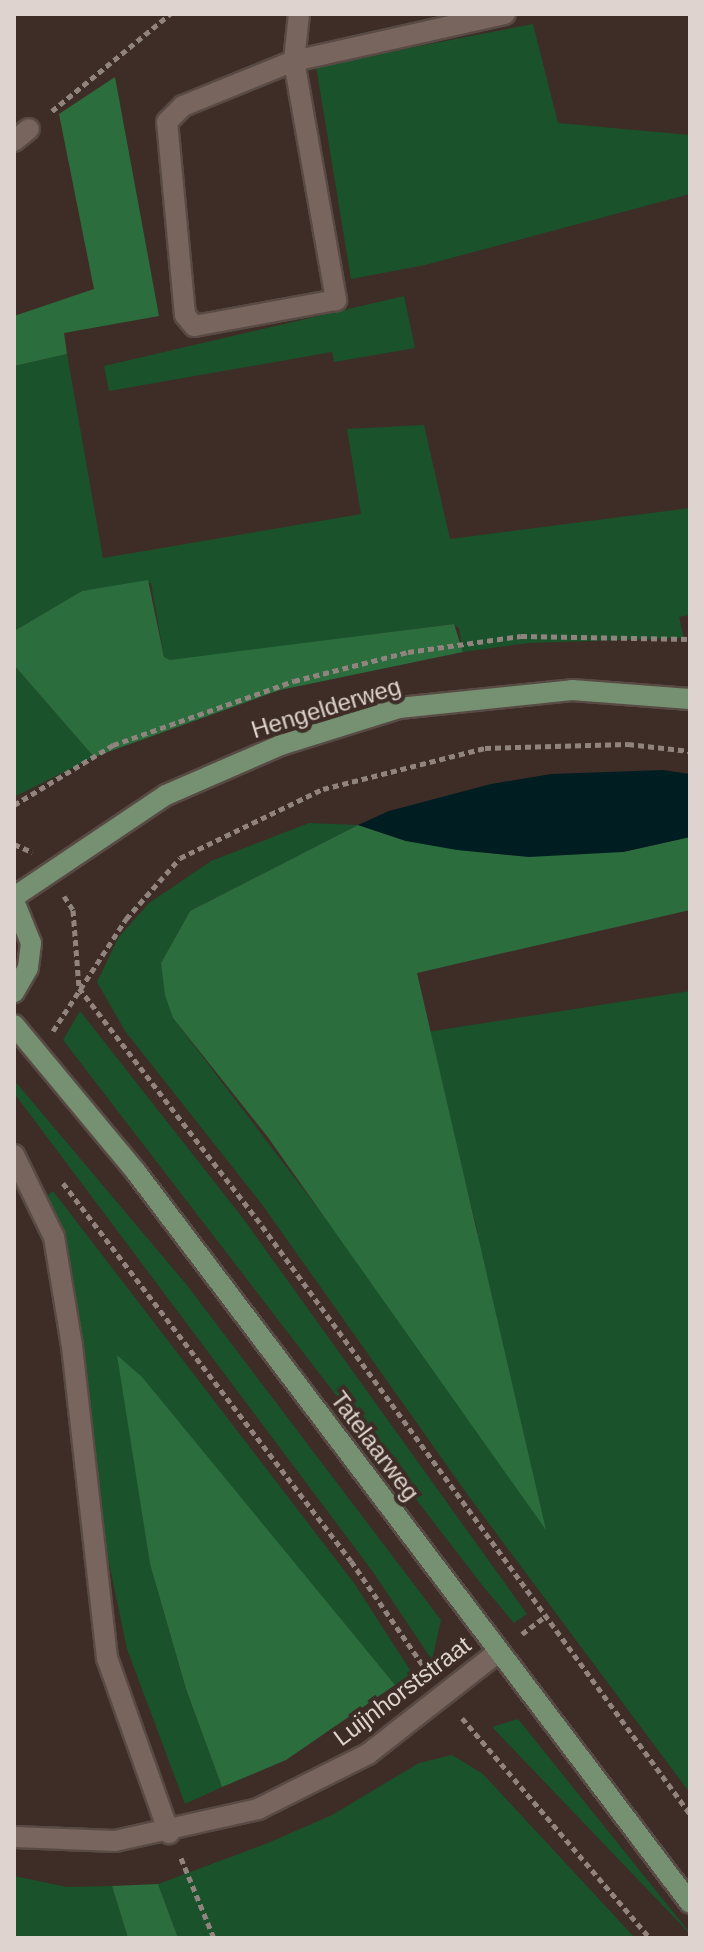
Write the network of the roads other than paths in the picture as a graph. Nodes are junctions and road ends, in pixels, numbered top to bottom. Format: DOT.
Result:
graph roads {
  1 [pos="299,14"];
  2 [pos="505,14"];
  3 [pos="294,61"];
  4 [pos="690,699"];
  5 [pos="14,899"];
  6 [pos="14,992"];
  7 [pos="14,1025"];
  8 [pos="14,1155"];
  9 [pos="498,1652"];
  10 [pos="169,1833"];
  11 [pos="14,1837"];
  12 [pos="690,1903"];
  1 -- 3 [label="street"];
  2 -- 3 [label="street"];
  3 -- 3 [label="street"];
  4 -- 5 [label="main road, Hengelderweg"];
  5 -- 6 [label="main road"];
  7 -- 9 [label="main road, Tatelaarweg"];
  8 -- 10 [label="street"];
  9 -- 10 [label="street, Luijnhorststraat"];
  9 -- 12 [label="main road, Tatelaarweg"];
  10 -- 11 [label="street, Luijnhorststraat"];
}
